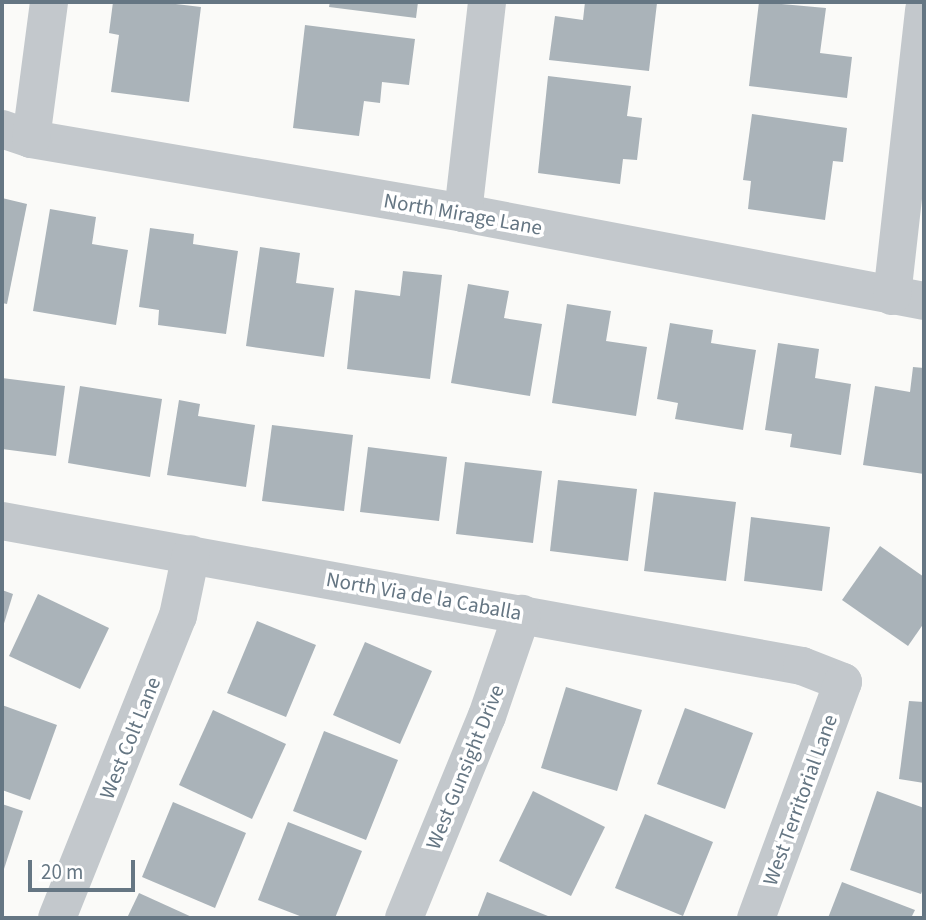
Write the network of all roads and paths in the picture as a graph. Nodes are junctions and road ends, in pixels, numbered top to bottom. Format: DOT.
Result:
graph roads {
  1 [pos="49,2"];
  2 [pos="487,2"];
  3 [pos="924,10"];
  4 [pos="16,134"];
  5 [pos="463,213"];
  6 [pos="908,298"];
  7 [pos="2,521"];
  8 [pos="191,554"];
  9 [pos="522,614"];
  10 [pos="843,682"];
  11 [pos="57,918"];
  12 [pos="404,918"];
  13 [pos="755,918"];
  1 -- 4 [label="street"];
  2 -- 5 [label="street"];
  3 -- 6 [label="street"];
  4 -- 5 [label="street, North Mirage Lane"];
  5 -- 6 [label="street, North Mirage Lane"];
  7 -- 8 [label="street, North Via de la Caballa"];
  8 -- 9 [label="street, North Via de la Caballa"];
  8 -- 11 [label="street, West Colt Lane"];
  9 -- 10 [label="street, North Via de la Caballa"];
  9 -- 12 [label="street, West Gunsight Drive"];
  10 -- 13 [label="street, West Territorial Lane"];
}
